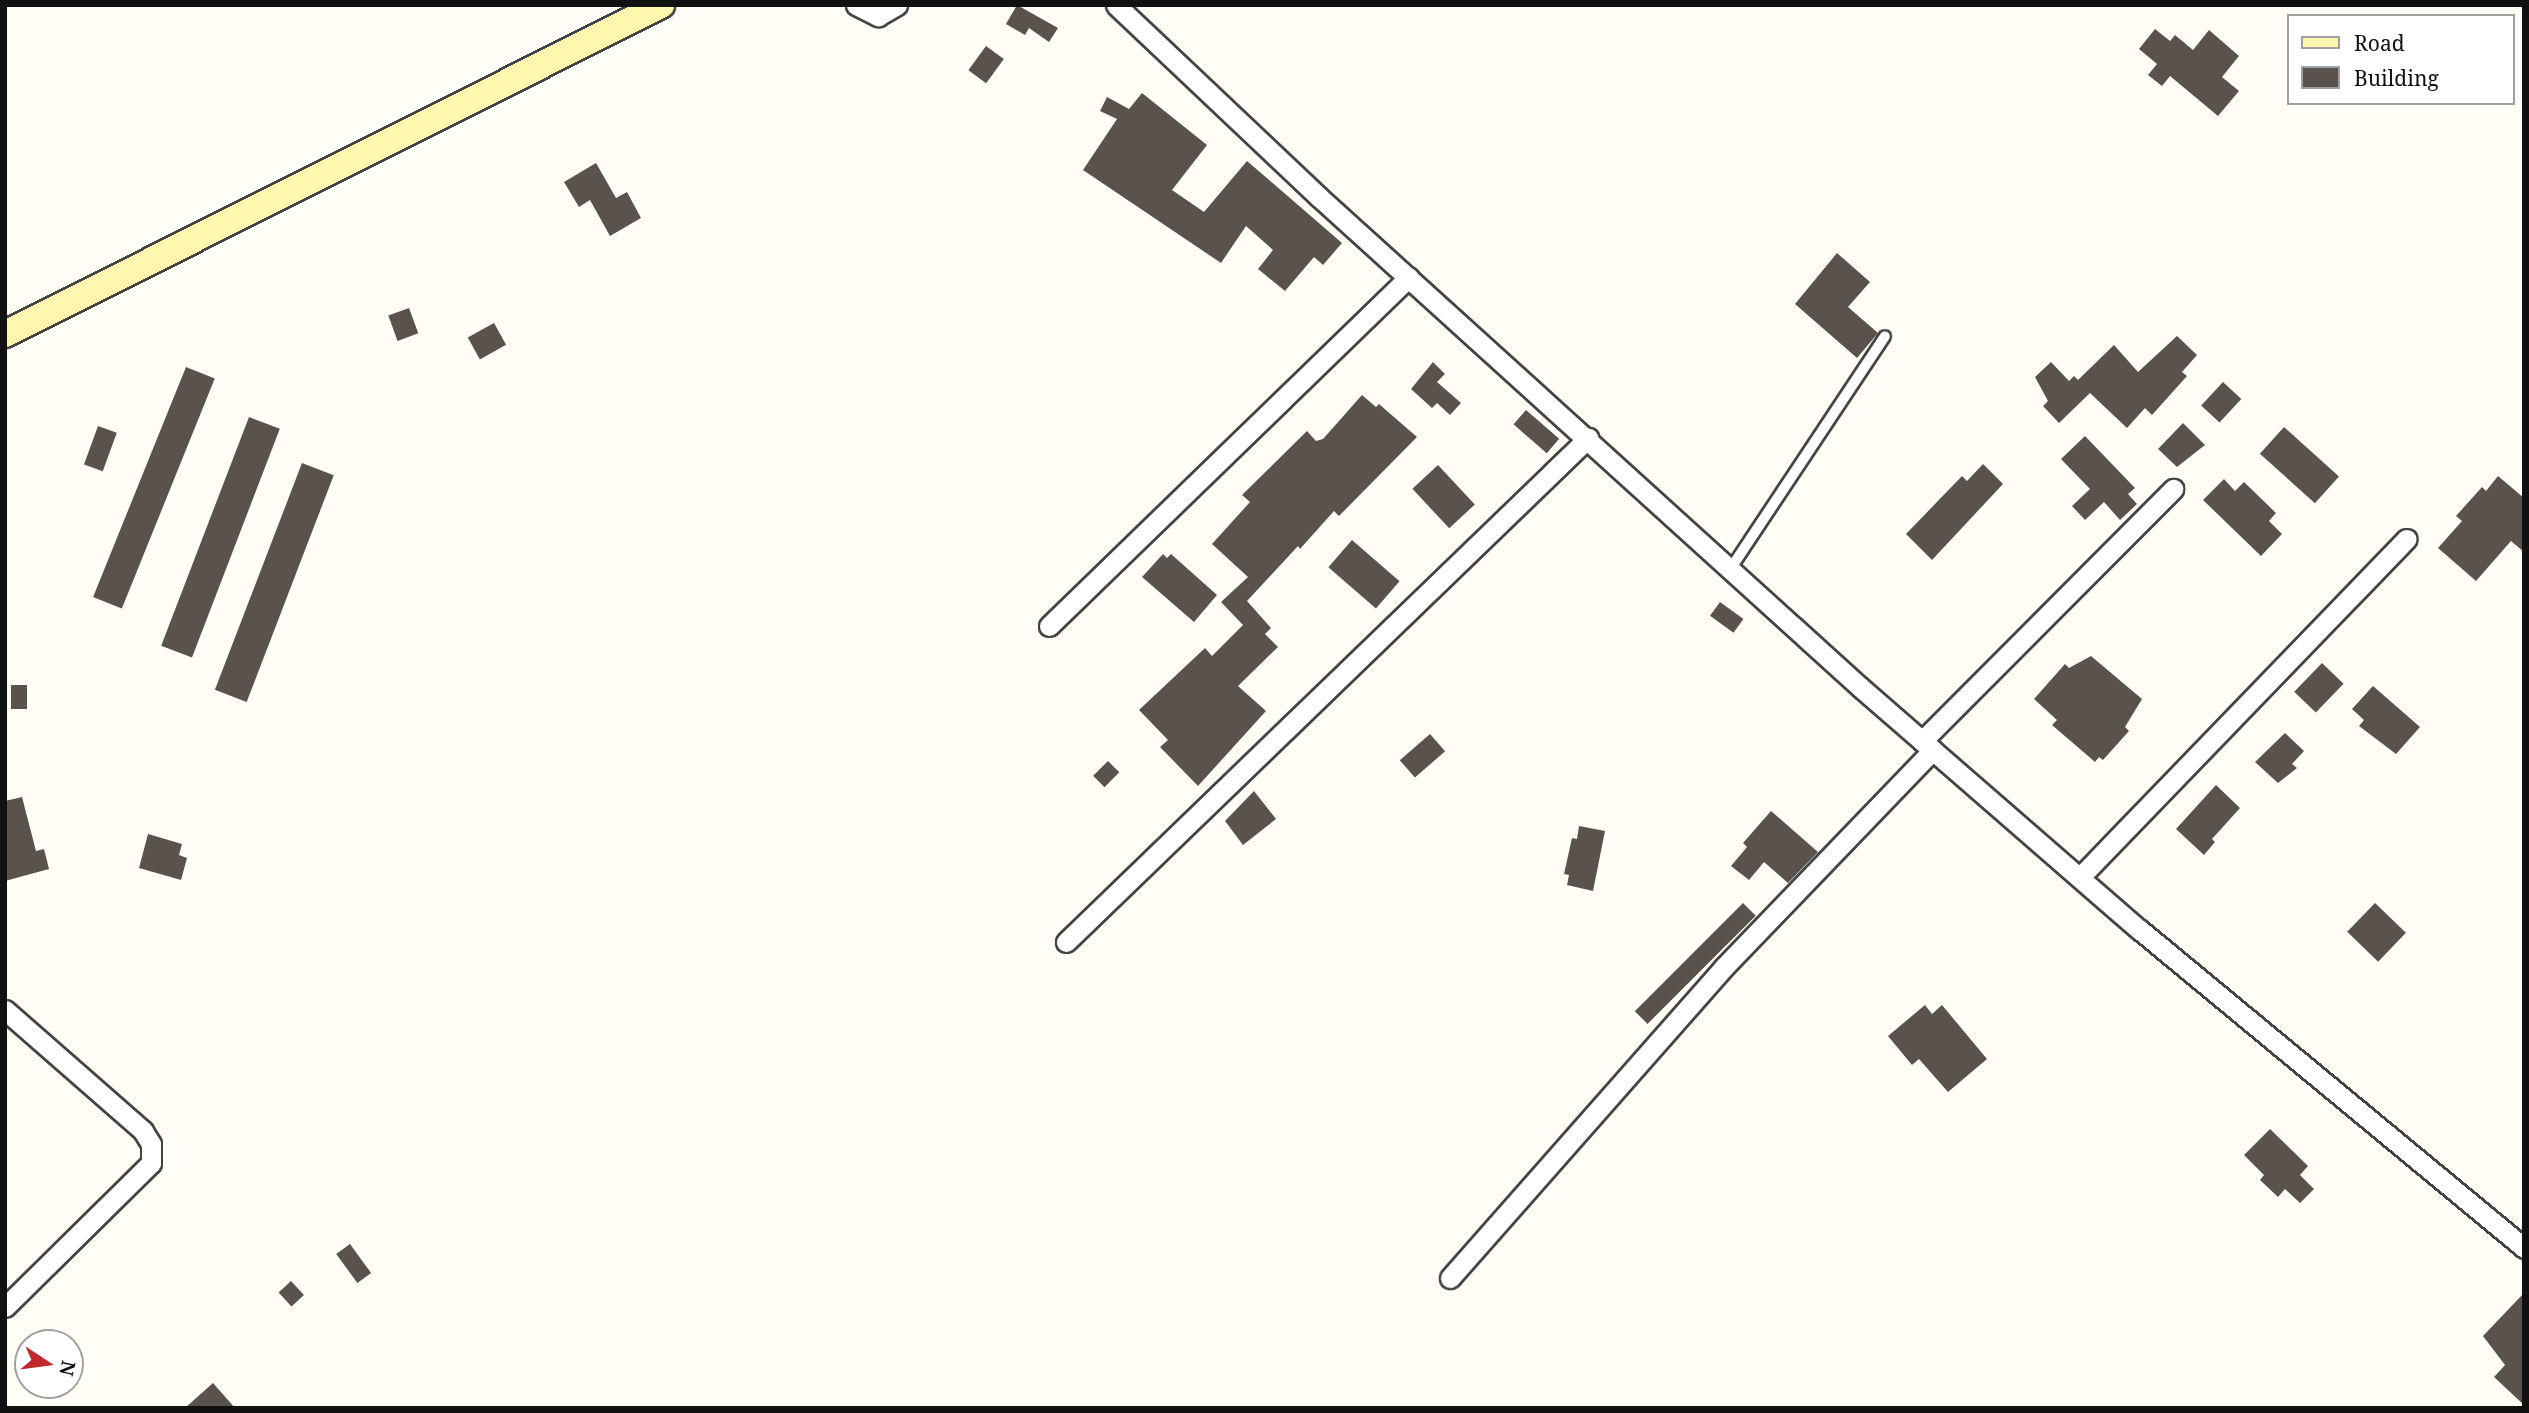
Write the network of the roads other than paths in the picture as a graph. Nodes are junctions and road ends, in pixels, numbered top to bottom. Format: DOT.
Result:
graph roads {
  1 [pos="661,5"];
  2 [pos="856,5"];
  3 [pos="897,5"];
  4 [pos="1116,5"];
  5 [pos="1409,277"];
  6 [pos="5,334"];
  7 [pos="1885,336"];
  8 [pos="1588,439"];
  9 [pos="2173,489"];
  10 [pos="2406,539"];
  11 [pos="1731,568"];
  12 [pos="1049,626"];
  13 [pos="1927,745"];
  14 [pos="2080,877"];
  15 [pos="1066,942"];
  16 [pos="5,1010"];
  17 [pos="2524,1248"];
  18 [pos="1450,1278"];
  19 [pos="5,1307"];
  1 -- 6 [label="street"];
  2 -- 3 [label="street"];
  4 -- 5 [label="street"];
  5 -- 8 [label="street"];
  5 -- 12 [label="street"];
  7 -- 11 [label="lane"];
  8 -- 11 [label="street"];
  8 -- 15 [label="street"];
  9 -- 13 [label="street"];
  10 -- 14 [label="street"];
  11 -- 13 [label="street"];
  13 -- 14 [label="street"];
  13 -- 18 [label="street"];
  14 -- 17 [label="street"];
  16 -- 19 [label="street"];
}
